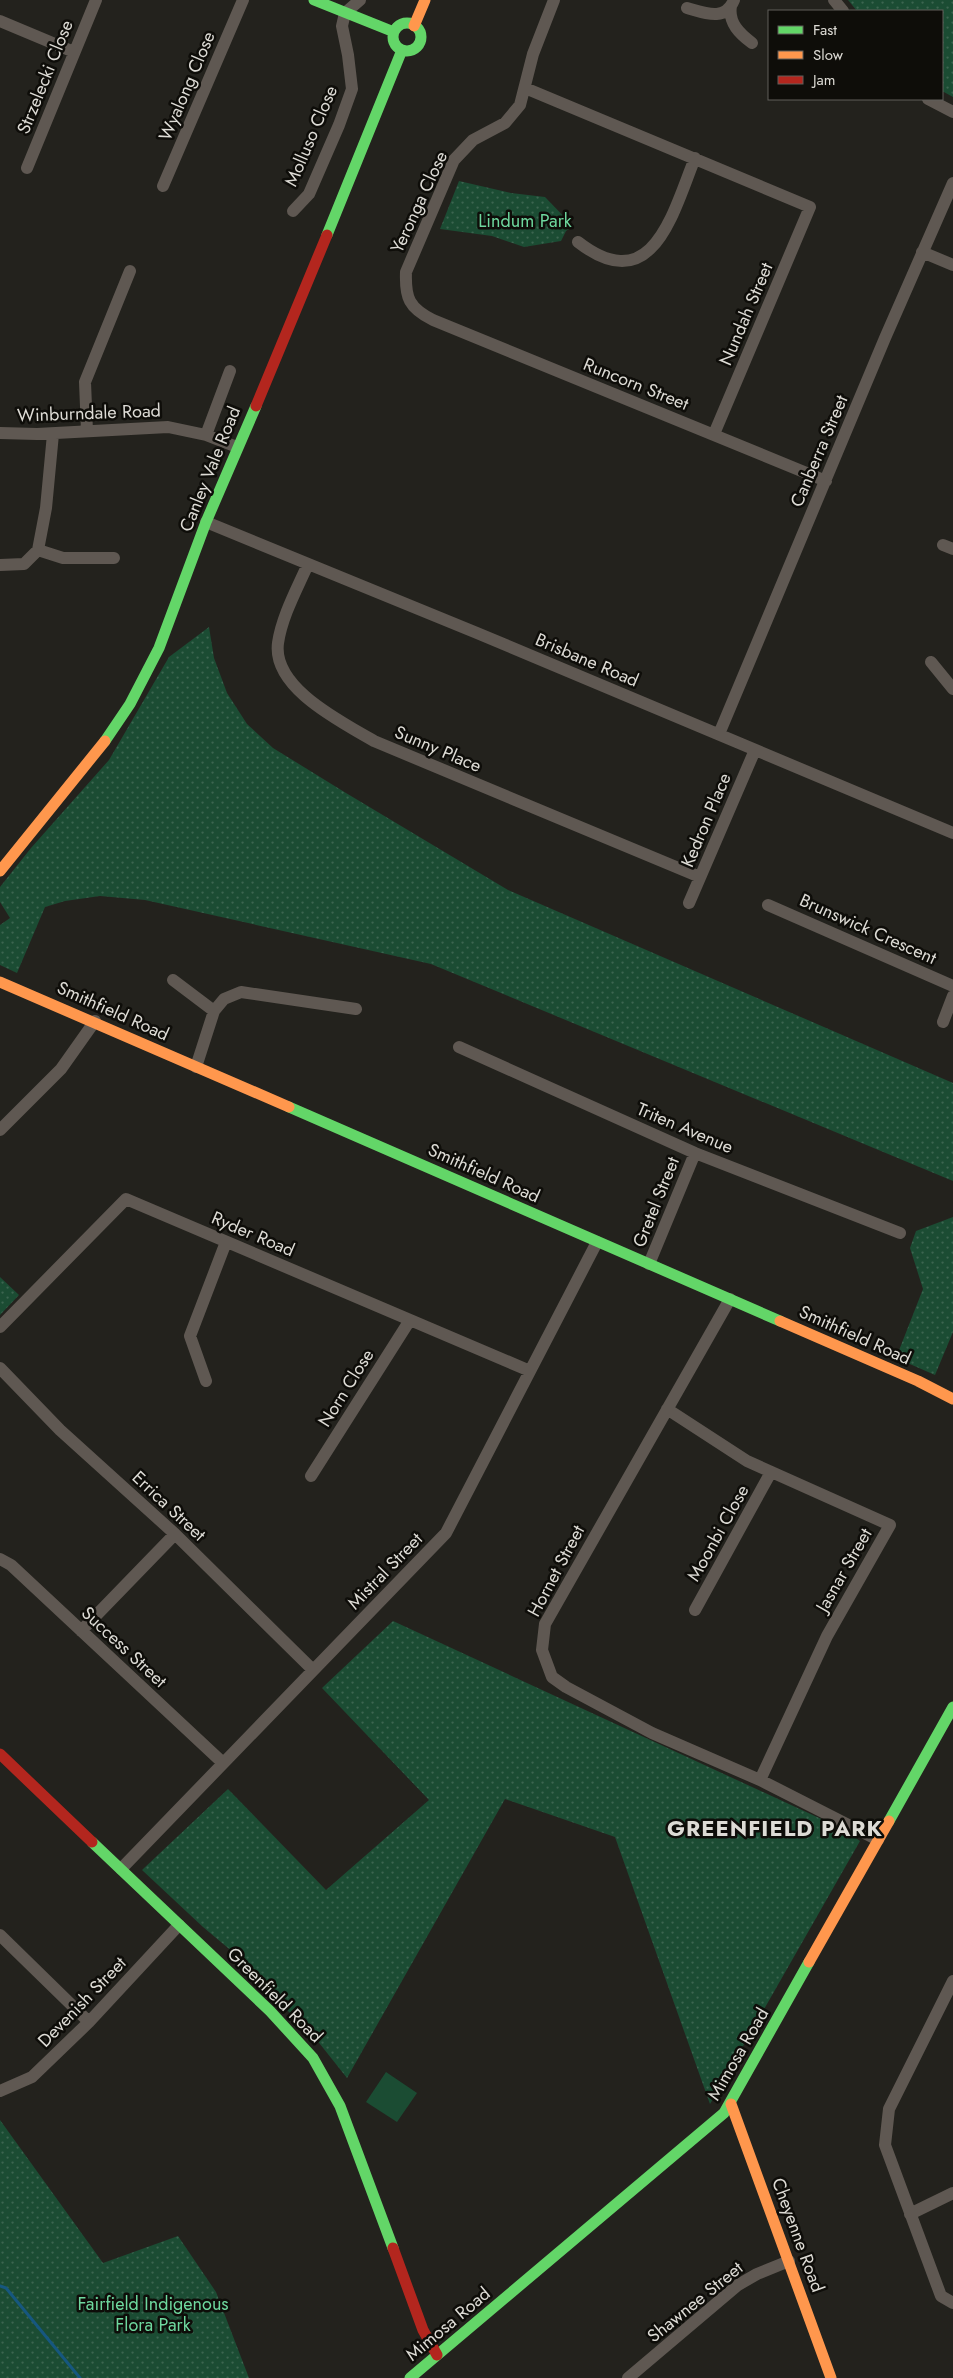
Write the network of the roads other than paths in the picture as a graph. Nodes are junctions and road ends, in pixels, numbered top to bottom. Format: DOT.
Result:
graph roads {
  1 [pos="96,0"];
  2 [pos="243,0"];
  3 [pos="314,0"];
  4 [pos="360,0"];
  5 [pos="425,0"];
  6 [pos="554,0"];
  7 [pos="834,0"];
  8 [pos="733,3"];
  9 [pos="687,8"];
  10 [pos="842,10"];
  11 [pos="345,12"];
  12 [pos="0,21"];
  13 [pos="414,26"];
  14 [pos="394,32"];
  15 [pos="752,43"];
  16 [pos="402,50"];
  17 [pos="74,52"];
  18 [pos="525,88"];
  19 [pos="930,100"];
  20 [pos="953,112"];
  21 [pos="695,158"];
  22 [pos="27,168"];
  23 [pos="953,182"];
  24 [pos="163,186"];
  25 [pos="293,211"];
  26 [pos="578,242"];
  27 [pos="922,252"];
  28 [pos="953,265"];
  29 [pos="130,271"];
  30 [pos="433,320"];
  31 [pos="230,371"];
  32 [pos="87,431"];
  33 [pos="0,433"];
  34 [pos="53,434"];
  35 [pos="714,434"];
  36 [pos="206,435"];
  37 [pos="237,447"];
  38 [pos="826,481"];
  39 [pos="206,522"];
  40 [pos="38,550"];
  41 [pos="114,558"];
  42 [pos="308,564"];
  43 [pos="0,565"];
  44 [pos="931,662"];
  45 [pos="953,689"];
  46 [pos="719,734"];
  47 [pos="754,750"];
  48 [pos="953,833"];
  49 [pos="0,871"];
  50 [pos="700,877"];
  51 [pos="689,903"];
  52 [pos="768,905"];
  53 [pos="173,980"];
  54 [pos="0,982"];
  55 [pos="953,986"];
  56 [pos="953,996"];
  57 [pos="356,1009"];
  58 [pos="214,1011"];
  59 [pos="96,1022"];
  60 [pos="943,1022"];
  61 [pos="459,1047"];
  62 [pos="196,1067"];
  63 [pos="0,1130"];
  64 [pos="695,1152"];
  65 [pos="900,1233"];
  66 [pos="226,1242"];
  67 [pos="597,1242"];
  68 [pos="650,1264"];
  69 [pos="730,1299"];
  70 [pos="410,1320"];
  71 [pos="0,1326"];
  72 [pos="0,1368"];
  73 [pos="530,1371"];
  74 [pos="206,1381"];
  75 [pos="953,1400"];
  76 [pos="667,1409"];
  77 [pos="771,1472"];
  78 [pos="311,1476"];
  79 [pos="175,1534"];
  80 [pos="0,1559"];
  81 [pos="695,1610"];
  82 [pos="81,1630"];
  83 [pos="313,1670"];
  84 [pos="953,1706"];
  85 [pos="0,1754"];
  86 [pos="222,1763"];
  87 [pos="760,1780"];
  88 [pos="878,1840"];
  89 [pos="121,1869"];
  90 [pos="179,1925"];
  91 [pos="0,1935"];
  92 [pos="953,1981"];
  93 [pos="89,2022"];
  94 [pos="0,2091"];
  95 [pos="731,2104"];
  96 [pos="953,2193"];
  97 [pos="910,2214"];
  98 [pos="789,2261"];
  99 [pos="953,2303"];
  100 [pos="437,2355"];
  101 [pos="410,2378"];
  102 [pos="628,2378"];
  103 [pos="831,2378"];
  1 -- 17 [label="street, Strzelecki Close"];
  2 -- 24 [label="street, Wyalong Close"];
  3 -- 11 [label="main road"];
  4 -- 11 [label="street"];
  5 -- 13 [label="main road"];
  6 -- 18 [label="street, Yeronga Close"];
  7 -- 10 [label="street"];
  8 -- 9 [label="street"];
  8 -- 15 [label="street"];
  11 -- 14 [label="main road"];
  11 -- 25 [label="street, Molluso Close"];
  12 -- 17 [label="street"];
  13 -- 14 [label="main road"];
  13 -- 16 [label="main road"];
  14 -- 16 [label="main road"];
  16 -- 37 [label="main road, Canley Vale Road"];
  17 -- 22 [label="street, Strzelecki Close"];
  18 -- 21 [label="street"];
  18 -- 30 [label="street, Yeronga Close"];
  19 -- 20 [label="street"];
  21 -- 26 [label="street"];
  21 -- 35 [label="street, Nundah Street"];
  23 -- 27 [label="street, Canberra Street"];
  27 -- 28 [label="street"];
  27 -- 38 [label="street, Canberra Street"];
  29 -- 32 [label="street"];
  30 -- 35 [label="street, Runcorn Street"];
  31 -- 36 [label="street"];
  32 -- 34 [label="street, Winburndale Road"];
  32 -- 36 [label="street, Winburndale Road"];
  33 -- 34 [label="street, Winburndale Road"];
  34 -- 40 [label="street"];
  35 -- 38 [label="street, Runcorn Street"];
  36 -- 37 [label="street, Winburndale Road"];
  37 -- 39 [label="main road, Canley Vale Road"];
  38 -- 46 [label="street, Canberra Street"];
  39 -- 42 [label="street, Brisbane Road"];
  39 -- 49 [label="main road, Canley Vale Road"];
  40 -- 41 [label="street"];
  40 -- 43 [label="street"];
  42 -- 46 [label="street, Brisbane Road"];
  42 -- 50 [label="street, Sunny Place"];
  44 -- 45 [label="street"];
  46 -- 47 [label="street, Brisbane Road"];
  47 -- 48 [label="street, Brisbane Road"];
  47 -- 50 [label="street, Kedron Place"];
  50 -- 51 [label="street, Kedron Place"];
  52 -- 55 [label="street, Brunswick Crescent"];
  53 -- 58 [label="street"];
  54 -- 59 [label="main road, Smithfield Road"];
  56 -- 60 [label="street"];
  57 -- 58 [label="street"];
  58 -- 62 [label="street"];
  59 -- 62 [label="main road, Smithfield Road"];
  59 -- 63 [label="street"];
  61 -- 64 [label="street, Triten Avenue"];
  62 -- 67 [label="main road, Smithfield Road"];
  64 -- 65 [label="street, Triten Avenue"];
  64 -- 68 [label="street, Gretel Street"];
  66 -- 70 [label="street, Ryder Road"];
  66 -- 71 [label="street, Ryder Road"];
  66 -- 74 [label="street"];
  67 -- 68 [label="main road, Smithfield Road"];
  67 -- 73 [label="street, Mistral Street"];
  68 -- 69 [label="main road, Smithfield Road"];
  69 -- 75 [label="main road, Smithfield Road"];
  69 -- 76 [label="street, Hornet Street"];
  70 -- 73 [label="street, Ryder Road"];
  70 -- 78 [label="street, Norn Close"];
  72 -- 79 [label="street, Errica Street"];
  73 -- 83 [label="street, Mistral Street"];
  76 -- 77 [label="street, Jasnar Street"];
  76 -- 87 [label="street, Hornet Street"];
  77 -- 81 [label="street, Moonbi Close"];
  77 -- 87 [label="street, Jasnar Street"];
  79 -- 82 [label="street"];
  79 -- 83 [label="street, Errica Street"];
  80 -- 82 [label="street, Success Street"];
  82 -- 86 [label="street, Success Street"];
  83 -- 86 [label="street, Mistral Street"];
  84 -- 88 [label="main road, Mimosa Road"];
  85 -- 89 [label="main road, Greenfield Road"];
  86 -- 89 [label="street, Mistral Street"];
  87 -- 88 [label="street, Hornet Street"];
  88 -- 95 [label="main road, Mimosa Road"];
  89 -- 90 [label="main road, Greenfield Road"];
  90 -- 93 [label="street, Devenish Street"];
  90 -- 100 [label="main road, Greenfield Road"];
  91 -- 93 [label="street"];
  92 -- 97 [label="street"];
  93 -- 94 [label="street, Devenish Street"];
  95 -- 98 [label="main road, Cheyenne Road"];
  95 -- 100 [label="main road, Mimosa Road"];
  96 -- 97 [label="street"];
  97 -- 99 [label="street"];
  98 -- 102 [label="street, Shawnee Street"];
  98 -- 103 [label="main road, Cheyenne Road"];
  100 -- 101 [label="main road, Mimosa Road"];
}
